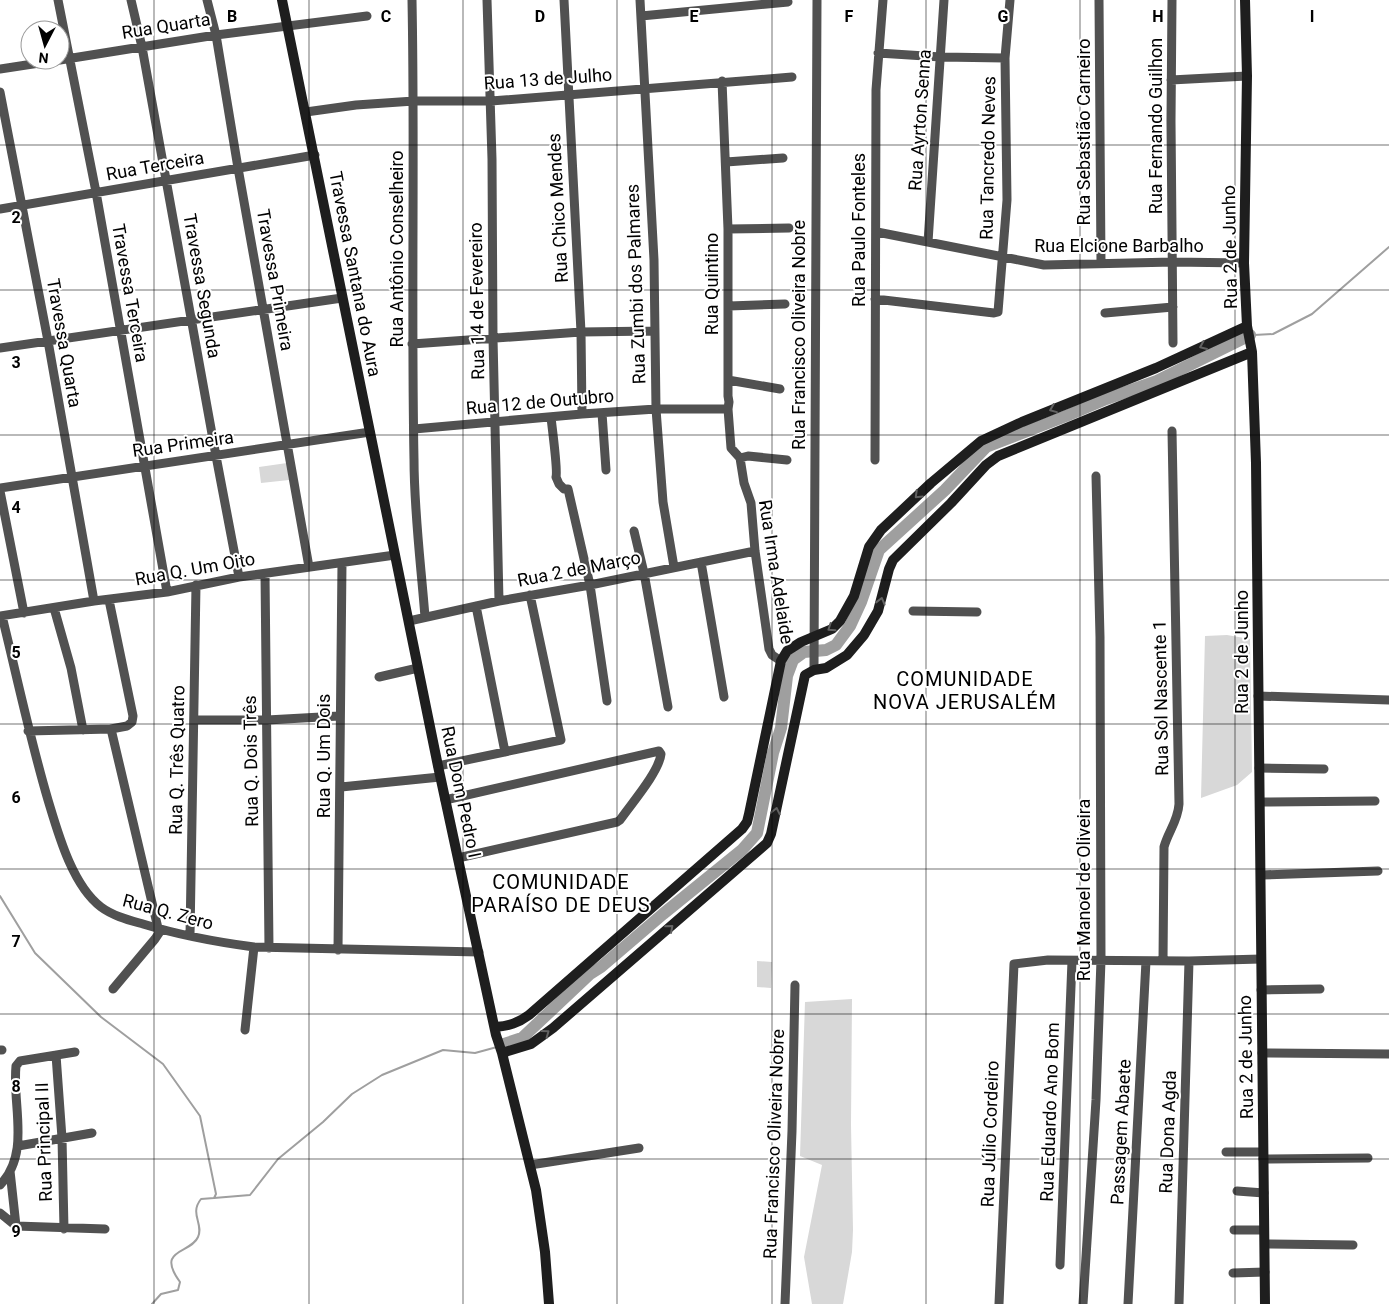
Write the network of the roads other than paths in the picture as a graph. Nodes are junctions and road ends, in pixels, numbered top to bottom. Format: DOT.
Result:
graph roads {
  1 [pos="58,0"];
  2 [pos="132,0"];
  3 [pos="207,0"];
  4 [pos="282,0"];
  5 [pos="412,0"];
  6 [pos="487,0"];
  7 [pos="564,0"];
  8 [pos="640,0"];
  9 [pos="817,0"];
  10 [pos="883,0"];
  11 [pos="944,0"];
  12 [pos="1010,0"];
  13 [pos="1099,0"];
  14 [pos="1172,0"];
  15 [pos="1245,0"];
  16 [pos="788,2"];
  17 [pos="367,16"];
  18 [pos="641,16"];
  19 [pos="59,20"];
  20 [pos="288,26"];
  21 [pos="216,35"];
  22 [pos="142,47"];
  23 [pos="878,54"];
  24 [pos="941,57"];
  25 [pos="70,58"];
  26 [pos="1005,58"];
  27 [pos="20,66"];
  28 [pos="0,69"];
  29 [pos="65,70"];
  30 [pos="1247,76"];
  31 [pos="792,77"];
  32 [pos="1171,80"];
  33 [pos="722,82"];
  34 [pos="645,88"];
  35 [pos="0,92"];
  36 [pos="568,95"];
  37 [pos="414,101"];
  38 [pos="490,101"];
  39 [pos="306,112"];
  40 [pos="315,154"];
  41 [pos="783,158"];
  42 [pos="726,162"];
  43 [pos="238,168"];
  44 [pos="167,180"];
  45 [pos="96,192"];
  46 [pos="22,205"];
  47 [pos="0,209"];
  48 [pos="789,228"];
  49 [pos="728,229"];
  50 [pos="877,232"];
  51 [pos="928,242"];
  52 [pos="1003,258"];
  53 [pos="1172,262"];
  54 [pos="1101,263"];
  55 [pos="1244,263"];
  56 [pos="342,298"];
  57 [pos="875,299"];
  58 [pos="785,304"];
  59 [pos="729,306"];
  60 [pos="1172,307"];
  61 [pos="264,308"];
  62 [pos="1105,312"];
  63 [pos="191,320"];
  64 [pos="1247,326"];
  65 [pos="120,330"];
  66 [pos="654,331"];
  67 [pos="580,332"];
  68 [pos="493,338"];
  69 [pos="48,341"];
  70 [pos="1173,343"];
  71 [pos="412,344"];
  72 [pos="0,348"];
  73 [pos="1252,352"];
  74 [pos="728,380"];
  75 [pos="780,389"];
  76 [pos="656,409"];
  77 [pos="728,409"];
  78 [pos="602,413"];
  79 [pos="582,414"];
  80 [pos="551,417"];
  81 [pos="496,421"];
  82 [pos="414,429"];
  83 [pos="1172,431"];
  84 [pos="370,432"];
  85 [pos="288,446"];
  86 [pos="216,456"];
  87 [pos="740,458"];
  88 [pos="787,460"];
  89 [pos="875,460"];
  90 [pos="144,466"];
  91 [pos="606,470"];
  92 [pos="1096,476"];
  93 [pos="72,477"];
  94 [pos="744,483"];
  95 [pos="0,490"];
  96 [pos="634,531"];
  97 [pos="755,551"];
  98 [pos="395,555"];
  99 [pos="701,562"];
  100 [pos="342,563"];
  101 [pos="674,566"];
  102 [pos="309,567"];
  103 [pos="644,573"];
  104 [pos="265,574"];
  105 [pos="239,577"];
  106 [pos="196,585"];
  107 [pos="590,585"];
  108 [pos="167,592"];
  109 [pos="530,595"];
  110 [pos="109,600"];
  111 [pos="94,601"];
  112 [pos="499,601"];
  113 [pos="476,606"];
  114 [pos="54,608"];
  115 [pos="914,611"];
  116 [pos="977,612"];
  117 [pos="24,613"];
  118 [pos="1,616"];
  119 [pos="425,618"];
  120 [pos="409,622"];
  121 [pos="814,641"];
  122 [pos="781,661"];
  123 [pos="418,668"];
  124 [pos="814,670"];
  125 [pos="379,676"];
  126 [pos="1258,696"];
  127 [pos="724,698"];
  128 [pos="1389,700"];
  129 [pos="607,701"];
  130 [pos="668,707"];
  131 [pos="340,716"];
  132 [pos="195,720"];
  133 [pos="267,720"];
  134 [pos="111,729"];
  135 [pos="83,730"];
  136 [pos="28,731"];
  137 [pos="506,752"];
  138 [pos="1259,768"];
  139 [pos="1324,769"];
  140 [pos="439,772"];
  141 [pos="340,787"];
  142 [pos="445,800"];
  143 [pos="1375,801"];
  144 [pos="1260,802"];
  145 [pos="458,858"];
  146 [pos="1378,871"];
  147 [pos="1261,875"];
  148 [pos="159,929"];
  149 [pos="190,936"];
  150 [pos="254,947"];
  151 [pos="269,948"];
  152 [pos="338,950"];
  153 [pos="479,952"];
  154 [pos="1261,959"];
  155 [pos="1101,960"];
  156 [pos="1072,961"];
  157 [pos="1146,961"];
  158 [pos="1164,961"];
  159 [pos="1189,961"];
  160 [pos="795,985"];
  161 [pos="113,989"];
  162 [pos="1320,989"];
  163 [pos="1261,990"];
  164 [pos="245,1030"];
  165 [pos="496,1031"];
  166 [pos="75,1052"];
  167 [pos="502,1052"];
  168 [pos="1262,1053"];
  169 [pos="1388,1054"];
  170 [pos="56,1055"];
  171 [pos="92,1133"];
  172 [pos="62,1138"];
  173 [pos="18,1146"];
  174 [pos="639,1148"];
  175 [pos="1226,1152"];
  176 [pos="1263,1155"];
  177 [pos="1368,1158"];
  178 [pos="530,1165"];
  179 [pos="10,1171"];
  180 [pos="0,1185"];
  181 [pos="1237,1192"];
  182 [pos="1264,1193"];
  183 [pos="0,1212"];
  184 [pos="16,1226"];
  185 [pos="64,1229"];
  186 [pos="105,1229"];
  187 [pos="1234,1230"];
  188 [pos="1264,1230"];
  189 [pos="1265,1244"];
  190 [pos="1353,1245"];
  191 [pos="1060,1265"];
  192 [pos="1233,1272"];
  193 [pos="1265,1272"];
  194 [pos="549,1304"];
  195 [pos="785,1304"];
  196 [pos="999,1304"];
  197 [pos="1084,1304"];
  198 [pos="1128,1304"];
  199 [pos="1179,1304"];
  200 [pos="1265,1304"];
  1 -- 19 [label="street, Travessa Terceira"];
  2 -- 22 [label="street, Travessa Segunda"];
  3 -- 21 [label="street, Travessa Primeira"];
  4 -- 20 [label="street, Travessa Santana do Aura"];
  5 -- 37 [label="street, Rua Antônio Conselheiro"];
  6 -- 38 [label="street, Rua 14 de Fevereiro"];
  7 -- 36 [label="street, Rua Chico Mendes"];
  8 -- 18 [label="street, Rua Zumbi dos Palmares"];
  9 -- 121 [label="street, Rua Francisco Oliveira Nobre"];
  10 -- 23 [label="street, Rua Paulo Fonteles"];
  11 -- 24 [label="street, Rua Ayrton Senna"];
  12 -- 26 [label="street, Rua Tancredo Neves"];
  13 -- 54 [label="street, Rua Sebastião Carneiro"];
  14 -- 32 [label="street, Rua Fernando Guilhon"];
  15 -- 30 [label="street, Rua 2 de Junho"];
  16 -- 18 [label="street"];
  17 -- 20 [label="street, Rua Quarta"];
  18 -- 34 [label="street, Rua Zumbi dos Palmares"];
  20 -- 21 [label="street, Rua Quarta"];
  20 -- 39 [label="street, Travessa Santana do Aura"];
  21 -- 22 [label="street, Rua Quarta"];
  21 -- 43 [label="street, Travessa Primeira"];
  22 -- 25 [label="street, Rua Quarta"];
  22 -- 44 [label="street, Travessa Segunda"];
  23 -- 24 [label="street"];
  23 -- 50 [label="street, Rua Paulo Fonteles"];
  24 -- 26 [label="street"];
  24 -- 51 [label="street, Rua Ayrton Senna"];
  26 -- 52 [label="street, Rua Tancredo Neves"];
  27 -- 28 [label="street, Rua Quarta"];
  29 -- 45 [label="street, Travessa Terceira"];
  30 -- 32 [label="street"];
  30 -- 55 [label="street, Rua 2 de Junho"];
  31 -- 33 [label="street, Rua 13 de Julho"];
  32 -- 53 [label="street, Rua Fernando Guilhon"];
  33 -- 34 [label="street, Rua 13 de Julho"];
  33 -- 42 [label="street, Rua Quintino"];
  34 -- 36 [label="street, Rua 13 de Julho"];
  34 -- 66 [label="street, Rua Zumbi dos Palmares"];
  35 -- 46 [label="street, Travessa Quarta"];
  36 -- 38 [label="street, Rua 13 de Julho"];
  36 -- 67 [label="street, Rua Chico Mendes"];
  37 -- 38 [label="street, Rua 13 de Julho"];
  37 -- 39 [label="street, Rua 13 de Julho"];
  37 -- 71 [label="street, Rua Antônio Conselheiro"];
  38 -- 68 [label="street, Rua 14 de Fevereiro"];
  39 -- 40 [label="street, Travessa Santana do Aura"];
  40 -- 43 [label="street, Rua Terceira"];
  40 -- 56 [label="street, Travessa Santana do Aura"];
  41 -- 42 [label="street"];
  42 -- 49 [label="street, Rua Quintino"];
  43 -- 44 [label="street, Rua Terceira"];
  43 -- 61 [label="street, Travessa Primeira"];
  44 -- 45 [label="street, Rua Terceira"];
  44 -- 63 [label="street, Travessa Segunda"];
  45 -- 46 [label="street, Rua Terceira"];
  45 -- 65 [label="street, Travessa Terceira"];
  46 -- 47 [label="street, Rua Terceira"];
  46 -- 69 [label="street, Travessa Quarta"];
  48 -- 49 [label="street"];
  49 -- 59 [label="street, Rua Quintino"];
  50 -- 51 [label="street, Rua Elcione Barbalho"];
  50 -- 57 [label="street, Rua Paulo Fonteles"];
  51 -- 52 [label="street, Rua Elcione Barbalho"];
  52 -- 54 [label="street, Rua Elcione Barbalho"];
  52 -- 57 [label="street, Rua Tancredo Neves"];
  53 -- 54 [label="street, Rua Elcione Barbalho"];
  53 -- 55 [label="street, Rua Elcione Barbalho"];
  53 -- 60 [label="street, Rua Fernando Guilhon"];
  55 -- 64 [label="street, Rua 2 de Junho"];
  56 -- 61 [label="street"];
  56 -- 84 [label="street, Travessa Santana do Aura"];
  57 -- 89 [label="street, Rua Paulo Fonteles"];
  58 -- 59 [label="street"];
  59 -- 74 [label="street, Rua Quintino"];
  60 -- 62 [label="street"];
  60 -- 70 [label="street, Rua Fernando Guilhon"];
  61 -- 63 [label="street"];
  61 -- 85 [label="street, Travessa Primeira"];
  63 -- 65 [label="street"];
  63 -- 86 [label="street, Travessa Segunda"];
  64 -- 73 [label="street, Rua 2 de Junho"];
  64 -- 121 [label="street, one-way"];
  65 -- 69 [label="street"];
  65 -- 90 [label="street, Travessa Terceira"];
  66 -- 67 [label="street"];
  66 -- 76 [label="street, Rua Zumbi dos Palmares"];
  67 -- 68 [label="street"];
  67 -- 79 [label="street, Rua Chico Mendes"];
  68 -- 71 [label="street"];
  68 -- 81 [label="street, Rua 14 de Fevereiro"];
  69 -- 72 [label="street"];
  69 -- 93 [label="street, Travessa Quarta"];
  71 -- 82 [label="street, Rua Antônio Conselheiro"];
  73 -- 126 [label="street, Rua 2 de Junho"];
  167 -- 73 [label="street, one-way"];
  74 -- 75 [label="street"];
  74 -- 77 [label="street, Rua Quintino"];
  76 -- 77 [label="street, Rua 12 de Outubro"];
  76 -- 78 [label="street, Rua 12 de Outubro"];
  76 -- 101 [label="street, Rua Zumbi dos Palmares"];
  77 -- 87 [label="street, Rua Quintino"];
  78 -- 79 [label="street, Rua 12 de Outubro"];
  78 -- 91 [label="street"];
  79 -- 80 [label="street, Rua 12 de Outubro"];
  80 -- 81 [label="street, Rua 12 de Outubro"];
  80 -- 107 [label="street"];
  81 -- 82 [label="street, Rua 12 de Outubro"];
  81 -- 112 [label="street, Rua 14 de Fevereiro"];
  82 -- 119 [label="street, Rua Antônio Conselheiro"];
  83 -- 158 [label="street, Rua Sol Nascente 1"];
  84 -- 85 [label="street, Rua Primeira"];
  84 -- 98 [label="street, Travessa Santana do Aura"];
  85 -- 86 [label="street, Rua Primeira"];
  85 -- 102 [label="street, Travessa Primeira"];
  86 -- 90 [label="street, Rua Primeira"];
  86 -- 105 [label="street, Travessa Segunda"];
  87 -- 88 [label="street"];
  87 -- 94 [label="street, Rua Quintino"];
  90 -- 93 [label="street, Rua Primeira"];
  90 -- 108 [label="street, Travessa Terceira"];
  92 -- 155 [label="street, Rua Manoel de Oliveira"];
  93 -- 95 [label="street, Rua Primeira"];
  93 -- 111 [label="street, Travessa Quarta"];
  94 -- 97 [label="street, Rua Irma Adelaide"];
  95 -- 117 [label="street"];
  96 -- 103 [label="street"];
  97 -- 99 [label="street, Rua 2 de Março"];
  97 -- 122 [label="street, Rua Irma Adelaide"];
  98 -- 100 [label="street, Rua Q. Um Oito"];
  98 -- 120 [label="street, Rua Dom Pedro I"];
  99 -- 101 [label="street, Rua 2 de Março"];
  99 -- 127 [label="street"];
  100 -- 102 [label="street, Rua Q. Um Oito"];
  100 -- 131 [label="street, Rua Q. Um Dois"];
  101 -- 103 [label="street, Rua 2 de Março"];
  102 -- 104 [label="street, Rua Q. Um Oito"];
  103 -- 107 [label="street, Rua 2 de Março"];
  103 -- 130 [label="street"];
  104 -- 105 [label="street, Rua Q. Um Oito"];
  104 -- 133 [label="street, Rua Q. Dois Três"];
  105 -- 106 [label="street, Rua Q. Um Oito"];
  106 -- 108 [label="street, Rua Q. Um Oito"];
  106 -- 132 [label="street, Rua Q. Três Quatro"];
  107 -- 109 [label="street, Rua 2 de Março"];
  107 -- 129 [label="street"];
  108 -- 110 [label="street, Rua Q. Um Oito"];
  109 -- 112 [label="street, Rua 2 de Março"];
  109 -- 137 [label="street"];
  110 -- 111 [label="street, Rua Q. Um Oito"];
  110 -- 134 [label="street"];
  111 -- 114 [label="street, Rua Q. Um Oito"];
  112 -- 113 [label="street, Rua 2 de Março"];
  113 -- 119 [label="street, Rua 2 de Março"];
  113 -- 137 [label="street"];
  114 -- 117 [label="street, Rua Q. Um Oito"];
  114 -- 135 [label="street"];
  115 -- 116 [label="street"];
  117 -- 118 [label="street, Rua Q. Um Oito"];
  118 -- 136 [label="street, Rua Q. Zero"];
  119 -- 120 [label="street, Rua 2 de Março"];
  120 -- 123 [label="street, Rua Dom Pedro I"];
  121 -- 122 [label="street"];
  121 -- 124 [label="street, Rua Francisco Oliveira Nobre"];
  122 -- 165 [label="street"];
  123 -- 125 [label="street"];
  123 -- 140 [label="street, Rua Dom Pedro I"];
  126 -- 128 [label="street"];
  126 -- 138 [label="street, Rua 2 de Junho"];
  131 -- 133 [label="street"];
  131 -- 141 [label="street, Rua Q. Um Dois"];
  132 -- 133 [label="street"];
  132 -- 149 [label="street, Rua Q. Três Quatro"];
  133 -- 151 [label="street, Rua Q. Dois Três"];
  134 -- 135 [label="street"];
  134 -- 148 [label="street"];
  135 -- 136 [label="street"];
  136 -- 148 [label="street, Rua Q. Zero"];
  137 -- 140 [label="street"];
  138 -- 139 [label="street"];
  138 -- 144 [label="street, Rua 2 de Junho"];
  140 -- 141 [label="street"];
  140 -- 142 [label="street, Rua Dom Pedro I"];
  141 -- 152 [label="street, Rua Q. Um Dois"];
  142 -- 145 [label="street, Rua Dom Pedro I"];
  142 -- 145 [label="street"];
  143 -- 144 [label="street"];
  144 -- 147 [label="street, Rua 2 de Junho"];
  145 -- 153 [label="street, Rua Dom Pedro I"];
  146 -- 147 [label="street"];
  147 -- 154 [label="street, Rua 2 de Junho"];
  148 -- 149 [label="street, Rua Q. Zero"];
  148 -- 161 [label="street"];
  149 -- 150 [label="street, Rua Q. Zero"];
  150 -- 151 [label="street, Rua Q. Zero"];
  150 -- 164 [label="street"];
  151 -- 152 [label="street, Rua Q. Zero"];
  152 -- 153 [label="street, Rua Q. Zero"];
  153 -- 165 [label="street, Rua Dom Pedro I"];
  154 -- 159 [label="street"];
  154 -- 163 [label="street, Rua 2 de Junho"];
  155 -- 156 [label="street"];
  155 -- 157 [label="street"];
  155 -- 197 [label="street, Rua Manoel de Oliveira"];
  156 -- 191 [label="street, Rua Eduardo Ano Bom"];
  156 -- 196 [label="street, Rua Júlio Cordeiro"];
  157 -- 158 [label="street"];
  157 -- 198 [label="street, Passagem Abaete"];
  158 -- 159 [label="street"];
  159 -- 199 [label="street, Rua Dona Agda"];
  160 -- 195 [label="street, Rua Francisco Oliveira Nobre"];
  162 -- 163 [label="street"];
  163 -- 168 [label="street, Rua 2 de Junho"];
  165 -- 167 [label="street, Rua Dom Pedro I"];
  166 -- 170 [label="street"];
  167 -- 178 [label="street, Rua Dom Pedro I"];
  168 -- 169 [label="street"];
  168 -- 176 [label="street, Rua 2 de Junho"];
  170 -- 172 [label="street, Rua Principal II"];
  170 -- 173 [label="street"];
  171 -- 172 [label="street"];
  172 -- 173 [label="street"];
  172 -- 185 [label="street, Rua Principal II"];
  173 -- 179 [label="street"];
  174 -- 178 [label="street"];
  175 -- 176 [label="street"];
  176 -- 177 [label="street"];
  176 -- 182 [label="street, Rua 2 de Junho"];
  178 -- 194 [label="street, Rua Dom Pedro I"];
  179 -- 180 [label="street"];
  179 -- 184 [label="street"];
  181 -- 182 [label="street"];
  182 -- 188 [label="street, Rua 2 de Junho"];
  183 -- 184 [label="street"];
  184 -- 185 [label="street"];
  185 -- 186 [label="street"];
  187 -- 188 [label="street"];
  188 -- 189 [label="street, Rua 2 de Junho"];
  189 -- 190 [label="street"];
  189 -- 193 [label="street, Rua 2 de Junho"];
  192 -- 193 [label="street"];
  193 -- 200 [label="street, Rua 2 de Junho"];
}
